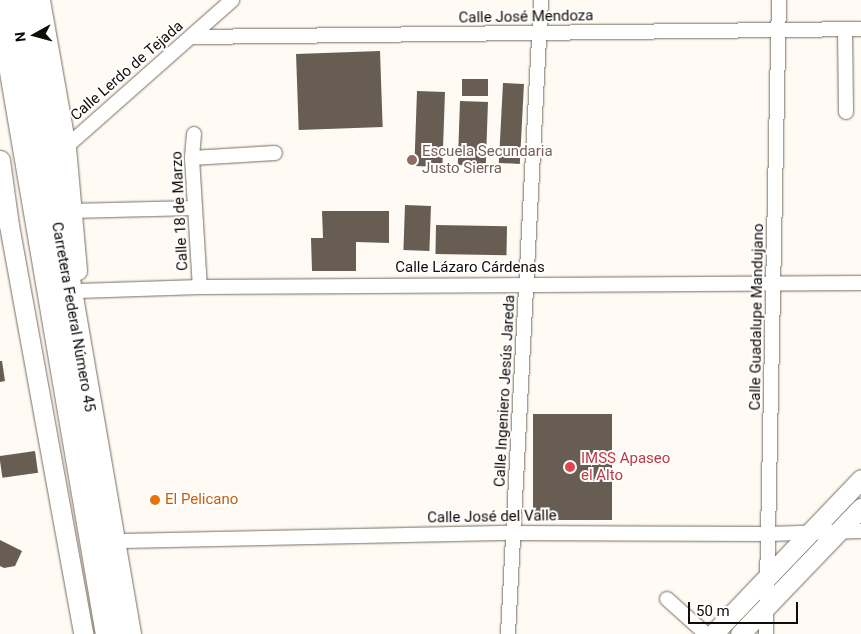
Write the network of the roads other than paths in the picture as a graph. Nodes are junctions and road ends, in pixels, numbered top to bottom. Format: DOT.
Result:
graph roads {
  1 [pos="541,0"];
  2 [pos="779,0"];
  3 [pos="0,1"];
  4 [pos="37,1"];
  5 [pos="222,3"];
  6 [pos="845,29"];
  7 [pos="861,29"];
  8 [pos="779,30"];
  9 [pos="539,33"];
  10 [pos="192,37"];
  11 [pos="846,112"];
  12 [pos="194,134"];
  13 [pos="66,147"];
  14 [pos="275,153"];
  15 [pos="192,158"];
  16 [pos="0,160"];
  17 [pos="195,208"];
  18 [pos="70,211"];
  19 [pos="5,230"];
  20 [pos="861,283"];
  21 [pos="527,284"];
  22 [pos="773,284"];
  23 [pos="200,287"];
  24 [pos="79,290"];
  25 [pos="861,479"];
  26 [pos="861,508"];
  27 [pos="811,532"];
  28 [pos="839,532"];
  29 [pos="861,532"];
  30 [pos="513,533"];
  31 [pos="768,534"];
  32 [pos="123,541"];
  33 [pos="766,577"];
  34 [pos="667,598"];
  35 [pos="766,605"];
  36 [pos="83,634"];
  37 [pos="108,634"];
  38 [pos="128,634"];
  39 [pos="140,634"];
  40 [pos="508,634"];
  41 [pos="706,634"];
  42 [pos="712,634"];
  43 [pos="740,634"];
  44 [pos="766,634"];
  1 -- 9 [label="street, Calle Ingeniero Jesús Jareda"];
  2 -- 8 [label="street, Calle Guadalupe Mandujano"];
  3 -- 37 [label="highway, Carretera Federal Número 45"];
  4 -- 13 [label="street"];
  4 -- 38 [label="highway, Carretera Federal Número 45"];
  5 -- 10 [label="street, Calle Lerdo de Tejada"];
  6 -- 7 [label="street, Calle José Mendoza"];
  6 -- 8 [label="street, Calle José Mendoza"];
  6 -- 11 [label="street"];
  8 -- 9 [label="street, Calle José Mendoza"];
  8 -- 22 [label="street, Calle Guadalupe Mandujano"];
  9 -- 10 [label="street, Calle José Mendoza"];
  9 -- 21 [label="street, Calle Ingeniero Jesús Jareda"];
  10 -- 13 [label="street, Calle Lerdo de Tejada"];
  12 -- 15 [label="street, Calle 18 de Marzo"];
  13 -- 18 [label="street"];
  14 -- 15 [label="street"];
  15 -- 17 [label="street, Calle 18 de Marzo"];
  16 -- 19 [label="street"];
  17 -- 18 [label="street"];
  17 -- 23 [label="street, Calle 18 de Marzo"];
  18 -- 24 [label="street"];
  19 -- 36 [label="street"];
  20 -- 22 [label="street, Calle Lázaro Cárdenas"];
  21 -- 22 [label="street, Calle Lázaro Cárdenas"];
  21 -- 23 [label="street, Calle Lázaro Cárdenas"];
  21 -- 30 [label="street, Calle Ingeniero Jesús Jareda"];
  22 -- 31 [label="street, Calle Guadalupe Mandujano"];
  23 -- 24 [label="street, Calle Lázaro Cárdenas"];
  24 -- 32 [label="street"];
  25 -- 27 [label="street"];
  26 -- 28 [label="street"];
  27 -- 28 [label="street, Calle José del Valle"];
  27 -- 31 [label="street, Calle José del Valle"];
  27 -- 33 [label="street"];
  28 -- 29 [label="street, Calle José del Valle"];
  28 -- 35 [label="street"];
  30 -- 31 [label="street, Calle José del Valle"];
  30 -- 32 [label="street, Calle José del Valle"];
  30 -- 40 [label="street, Calle Ingeniero Jesús Jareda"];
  31 -- 33 [label="street, Calle Guadalupe Mandujano"];
  32 -- 39 [label="street"];
  33 -- 35 [label="street, Calle Guadalupe Mandujano"];
  33 -- 42 [label="street"];
  34 -- 41 [label="street"];
  35 -- 43 [label="street"];
  35 -- 44 [label="street, Calle Guadalupe Mandujano"];
}
